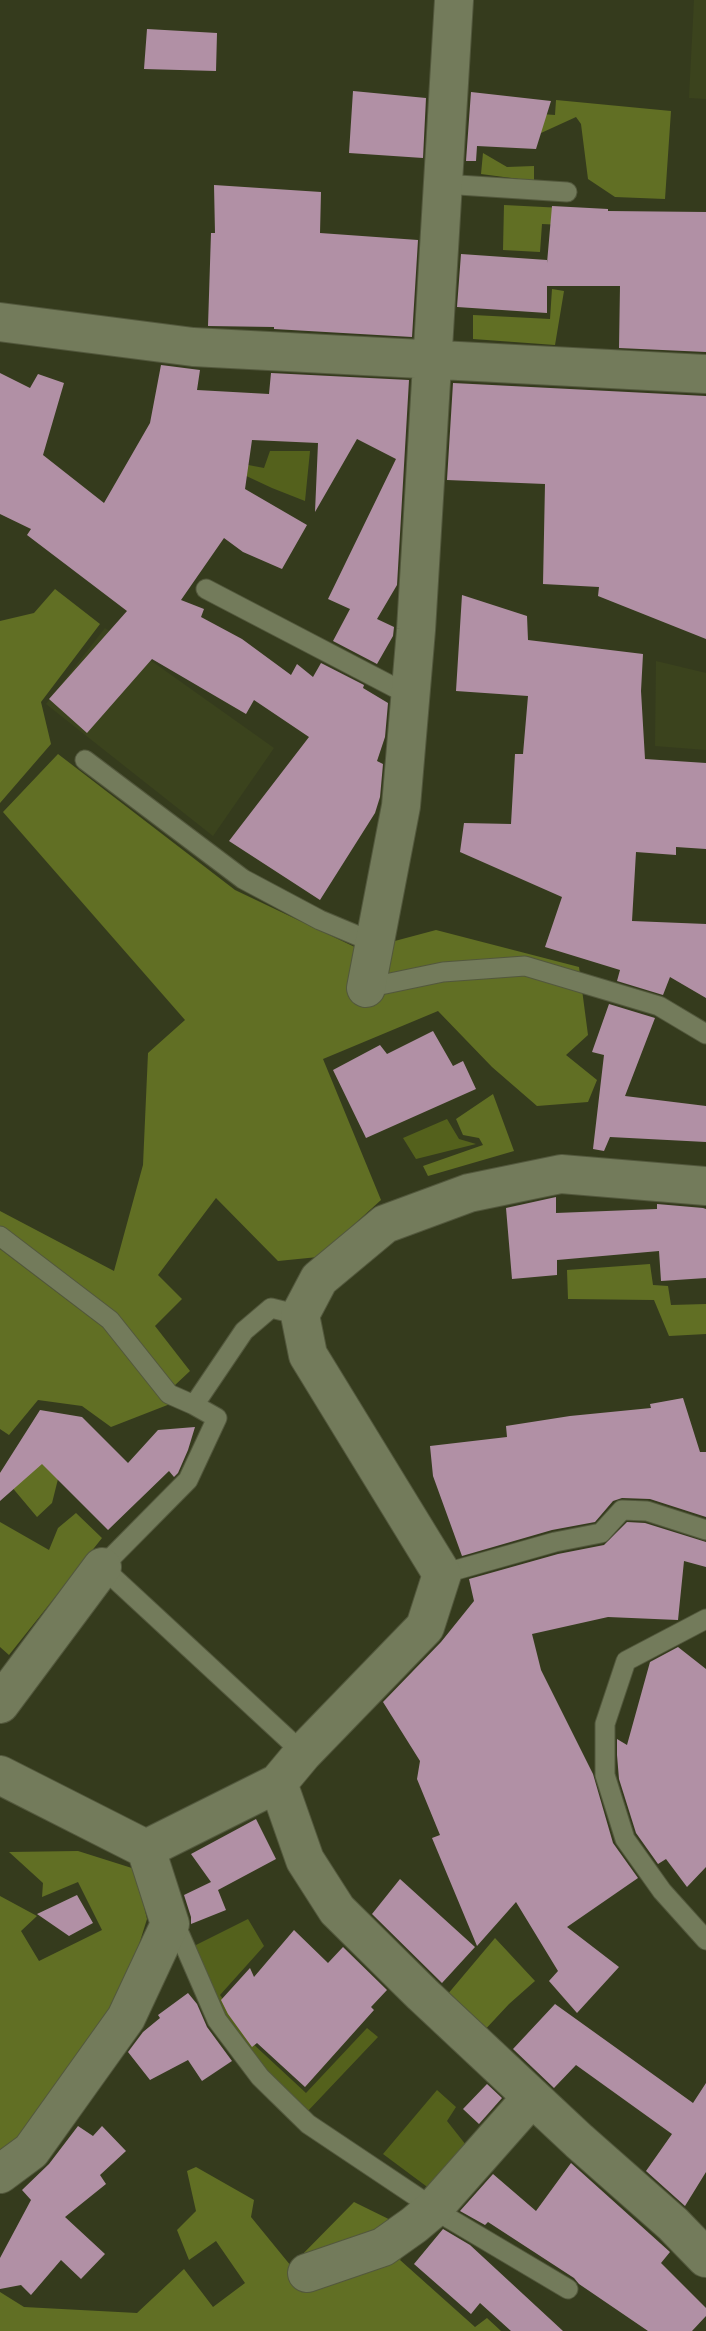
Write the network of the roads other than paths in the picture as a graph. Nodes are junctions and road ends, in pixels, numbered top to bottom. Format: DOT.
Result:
graph roads {
  1 [pos="454,0"];
  2 [pos="443,184"];
  3 [pos="567,192"];
  4 [pos="0,322"];
  5 [pos="431,358"];
  6 [pos="706,374"];
  7 [pos="206,589"];
  8 [pos="411,696"];
  9 [pos="85,760"];
  10 [pos="374,943"];
  11 [pos="366,988"];
  12 [pos="706,1034"];
  13 [pos="706,1186"];
  14 [pos="0,1236"];
  15 [pos="300,1315"];
  16 [pos="194,1405"];
  17 [pos="706,1530"];
  18 [pos="102,1567"];
  19 [pos="442,1574"];
  20 [pos="706,1619"];
  21 [pos="0,1704"];
  22 [pos="303,1753"];
  23 [pos="0,1775"];
  24 [pos="278,1783"];
  25 [pos="146,1849"];
  26 [pos="170,1924"];
  27 [pos="706,1940"];
  28 [pos="532,2097"];
  29 [pos="0,2174"];
  30 [pos="433,2209"];
  31 [pos="706,2258"];
  32 [pos="307,2273"];
  33 [pos="568,2289"];
  1 -- 2 [label="street"];
  2 -- 3 [label="lane"];
  2 -- 5 [label="street"];
  4 -- 5 [label="street"];
  5 -- 6 [label="street"];
  5 -- 8 [label="street"];
  7 -- 8 [label="lane"];
  8 -- 10 [label="street"];
  9 -- 10 [label="lane"];
  10 -- 11 [label="street"];
  11 -- 12 [label="lane"];
  13 -- 15 [label="street"];
  14 -- 16 [label="lane"];
  15 -- 16 [label="lane"];
  15 -- 19 [label="street"];
  16 -- 18 [label="lane"];
  17 -- 19 [label="lane"];
  18 -- 21 [label="street"];
  18 -- 22 [label="lane"];
  19 -- 22 [label="street"];
  20 -- 27 [label="lane"];
  22 -- 24 [label="street"];
  23 -- 25 [label="street"];
  24 -- 25 [label="street"];
  24 -- 28 [label="street"];
  25 -- 26 [label="street"];
  26 -- 29 [label="street"];
  26 -- 30 [label="lane"];
  28 -- 30 [label="street"];
  28 -- 31 [label="street"];
  30 -- 32 [label="street"];
  30 -- 33 [label="lane"];
}
